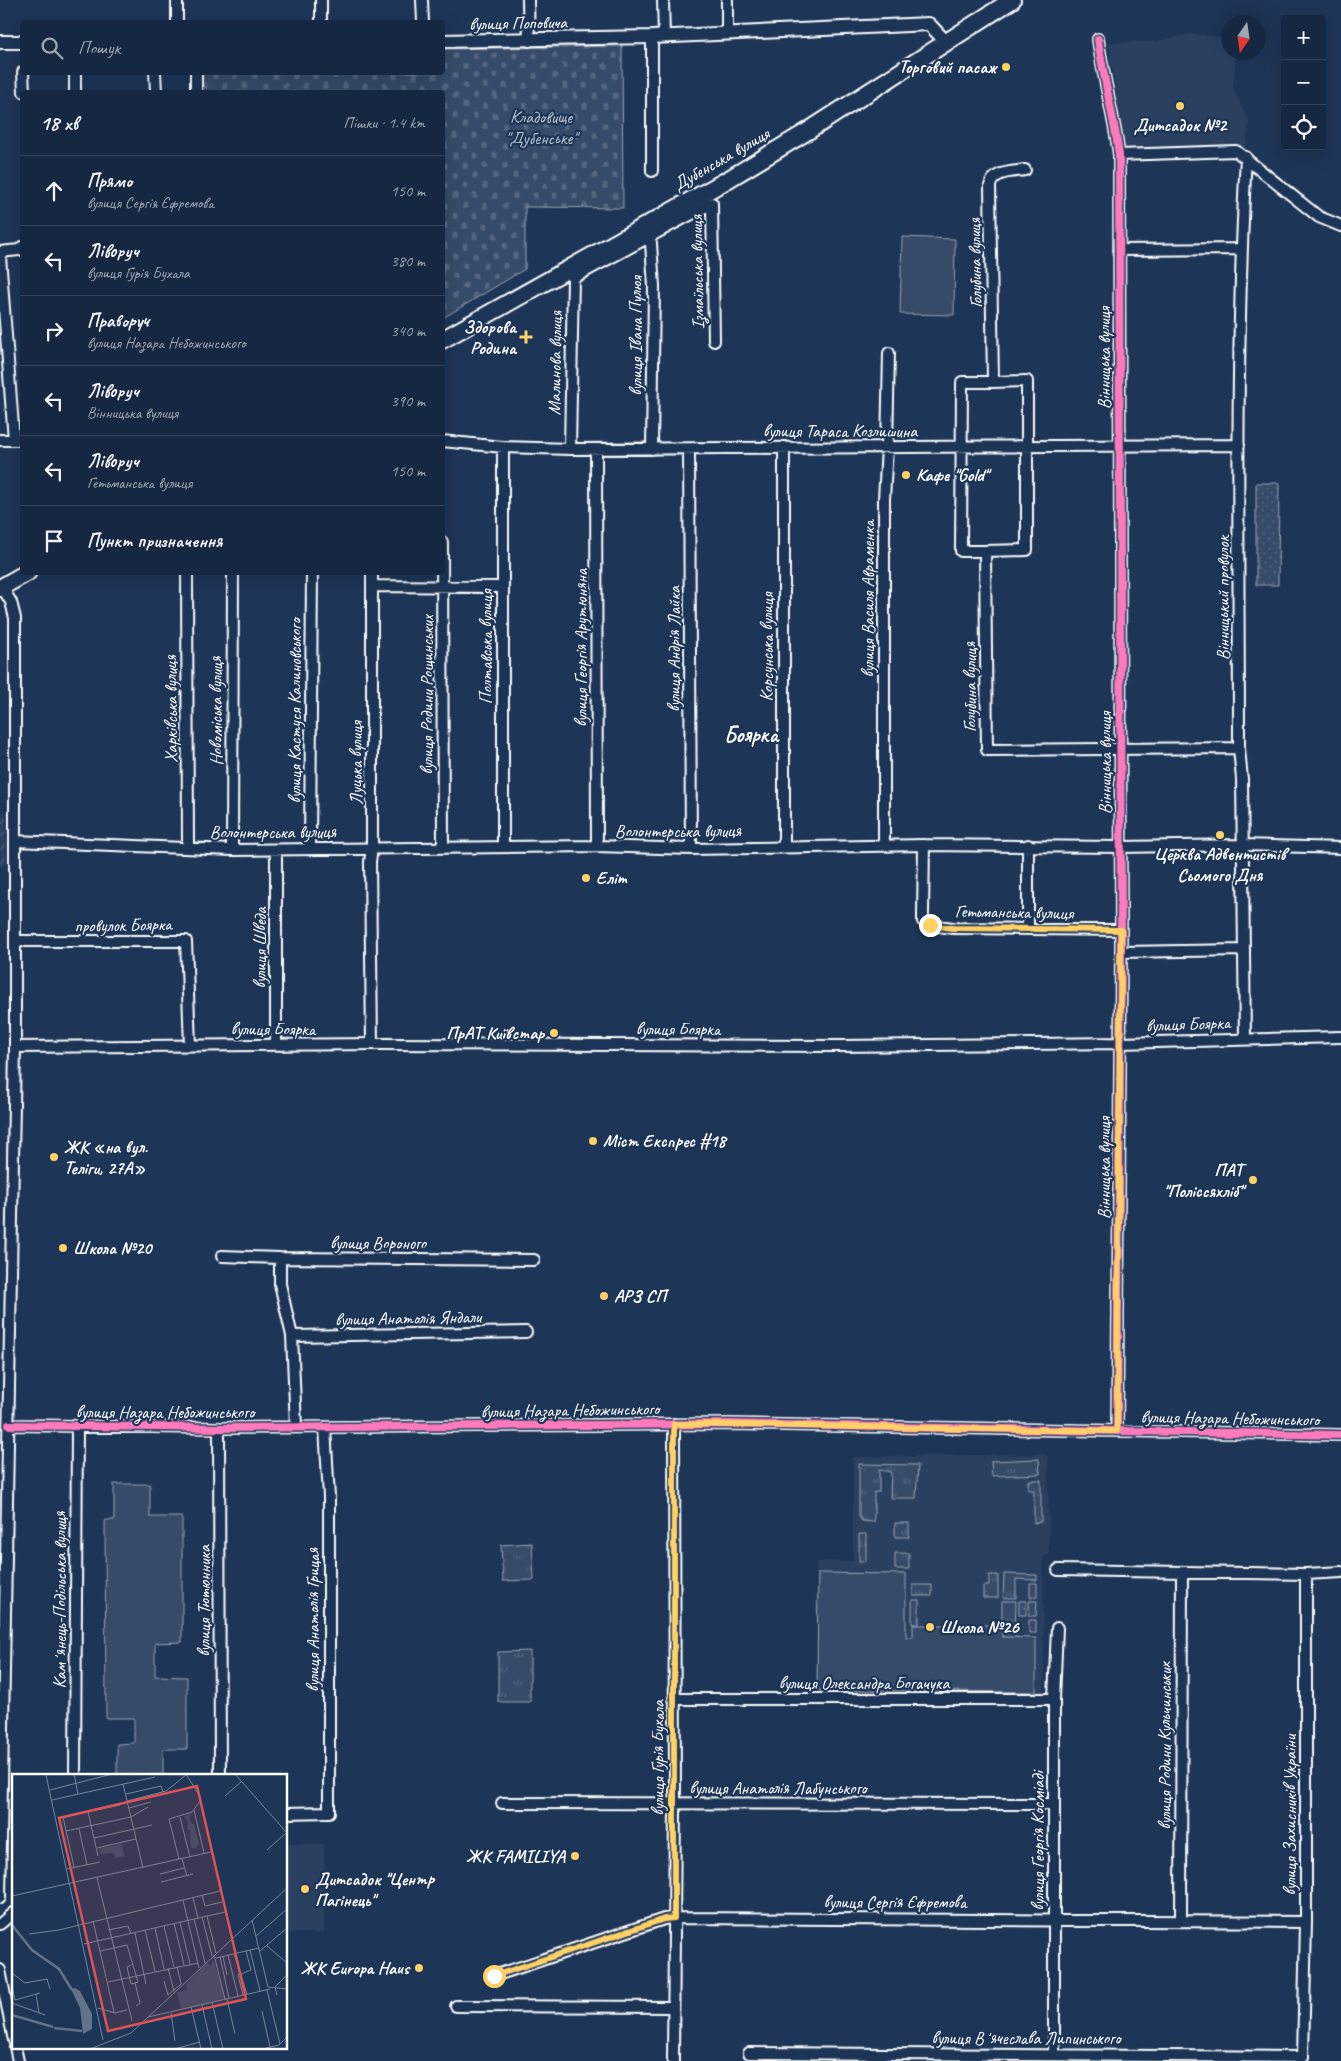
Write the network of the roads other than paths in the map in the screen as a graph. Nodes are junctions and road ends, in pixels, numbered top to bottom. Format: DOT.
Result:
graph roads {
  1 [pos="177,0"];
  2 [pos="321,0"];
  3 [pos="422,0"];
  4 [pos="528,0"];
  5 [pos="663,0"];
  6 [pos="727,0"];
  7 [pos="1012,0"];
  8 [pos="177,20"];
  9 [pos="321,20"];
  10 [pos="422,20"];
  11 [pos="727,32"];
  12 [pos="658,36"];
  13 [pos="1098,39"];
  14 [pos="529,41"];
  15 [pos="0,42"];
  16 [pos="20,42"];
  17 [pos="445,42"];
  18 [pos="946,42"];
  19 [pos="23,75"];
  20 [pos="75,75"];
  21 [pos="155,75"];
  22 [pos="196,75"];
  23 [pos="24,90"];
  24 [pos="75,90"];
  25 [pos="156,90"];
  26 [pos="196,90"];
  27 [pos="1119,155"];
  28 [pos="1246,157"];
  29 [pos="1025,170"];
  30 [pos="652,171"];
  31 [pos="1341,226"];
  32 [pos="650,230"];
  33 [pos="20,249"];
  34 [pos="1241,249"];
  35 [pos="1119,250"];
  36 [pos="0,254"];
  37 [pos="445,338"];
  38 [pos="714,341"];
  39 [pos="889,353"];
  40 [pos="993,382"];
  41 [pos="0,440"];
  42 [pos="18,440"];
  43 [pos="445,440"];
  44 [pos="961,446"];
  45 [pos="1028,446"];
  46 [pos="1119,446"];
  47 [pos="1239,446"];
  48 [pos="504,447"];
  49 [pos="784,447"];
  50 [pos="887,447"];
  51 [pos="570,449"];
  52 [pos="596,449"];
  53 [pos="652,449"];
  54 [pos="689,449"];
  55 [pos="985,551"];
  56 [pos="23,575"];
  57 [pos="187,575"];
  58 [pos="232,575"];
  59 [pos="312,575"];
  60 [pos="372,575"];
  61 [pos="443,575"];
  62 [pos="372,586"];
  63 [pos="443,586"];
  64 [pos="502,587"];
  65 [pos="1,588"];
  66 [pos="1239,748"];
  67 [pos="1120,749"];
  68 [pos="15,841"];
  69 [pos="924,845"];
  70 [pos="1028,845"];
  71 [pos="1243,845"];
  72 [pos="188,846"];
  73 [pos="597,846"];
  74 [pos="784,846"];
  75 [pos="884,846"];
  76 [pos="1120,847"];
  77 [pos="372,848"];
  78 [pos="443,848"];
  79 [pos="504,848"];
  80 [pos="1341,848"];
  81 [pos="310,849"];
  82 [pos="691,849"];
  83 [pos="232,850"];
  84 [pos="276,850"];
  85 [pos="1028,929"];
  86 [pos="1121,930"];
  87 [pos="15,941"];
  88 [pos="1244,950"];
  89 [pos="1121,952"];
  90 [pos="1341,1037"];
  91 [pos="1245,1039"];
  92 [pos="1120,1043"];
  93 [pos="372,1044"];
  94 [pos="190,1045"];
  95 [pos="276,1045"];
  96 [pos="15,1047"];
  97 [pos="222,1256"];
  98 [pos="280,1258"];
  99 [pos="534,1260"];
  100 [pos="526,1332"];
  101 [pos="292,1336"];
  102 [pos="674,1424"];
  103 [pos="9,1426"];
  104 [pos="77,1426"];
  105 [pos="296,1427"];
  106 [pos="325,1427"];
  107 [pos="220,1428"];
  108 [pos="1117,1431"];
  109 [pos="1341,1435"];
  110 [pos="1058,1570"];
  111 [pos="1182,1572"];
  112 [pos="1341,1572"];
  113 [pos="1306,1574"];
  114 [pos="1057,1628"];
  115 [pos="674,1698"];
  116 [pos="1054,1699"];
  117 [pos="75,1774"];
  118 [pos="220,1774"];
  119 [pos="502,1803"];
  120 [pos="1054,1804"];
  121 [pos="674,1805"];
  122 [pos="288,1813"];
  123 [pos="0,1898"];
  124 [pos="12,1914"];
  125 [pos="674,1918"];
  126 [pos="1055,1919"];
  127 [pos="1181,1920"];
  128 [pos="1306,1922"];
  129 [pos="0,1924"];
  130 [pos="0,1970"];
  131 [pos="494,1976"];
  132 [pos="456,2006"];
  133 [pos="673,2007"];
  134 [pos="12,2031"];
  135 [pos="15,2048"];
  136 [pos="749,2053"];
  137 [pos="1054,2054"];
  138 [pos="1303,2056"];
  139 [pos="18,2061"];
  140 [pos="672,2061"];
  1 -- 8 [label="street"];
  2 -- 9 [label="street"];
  3 -- 10 [label="street"];
  4 -- 14 [label="street"];
  5 -- 12 [label="street"];
  6 -- 11 [label="street"];
  7 -- 18 [label="main road, Дубенська вулиця"];
  11 -- 12 [label="street, вулиця Поповича"];
  11 -- 18 [label="street, вулиця Поповича"];
  12 -- 14 [label="street, вулиця Поповича"];
  12 -- 30 [label="street"];
  13 -- 27 [label="street, Вінницька вулиця"];
  14 -- 17 [label="street, вулиця Поповича"];
  15 -- 16 [label="street"];
  18 -- 32 [label="main road, Дубенська вулиця"];
  19 -- 23 [label="street"];
  20 -- 24 [label="street"];
  21 -- 25 [label="street"];
  22 -- 26 [label="street"];
  27 -- 28 [label="street"];
  27 -- 35 [label="street, Вінницька вулиця"];
  28 -- 31 [label="street"];
  28 -- 34 [label="street, Вінницький провулок"];
  29 -- 40 [label="street, Голубина вулиця"];
  32 -- 37 [label="main road, Дубенська вулиця"];
  32 -- 38 [label="street, Ізмаїльська вулиця"];
  32 -- 51 [label="street, Малинова вулиця"];
  32 -- 53 [label="street, вулиця Івана Пулюя"];
  33 -- 36 [label="street"];
  34 -- 35 [label="street"];
  34 -- 47 [label="street, Вінницький провулок"];
  35 -- 46 [label="street, Вінницька вулиця"];
  36 -- 42 [label="street"];
  39 -- 50 [label="street, вулиця Василя Авраменка"];
  40 -- 44 [label="street"];
  40 -- 45 [label="street"];
  41 -- 42 [label="street"];
  43 -- 48 [label="street, вулиця Тараса Козлишина"];
  44 -- 45 [label="street, вулиця Тараса Козлишина"];
  44 -- 50 [label="street, вулиця Тараса Козлишина"];
  44 -- 55 [label="street"];
  45 -- 46 [label="street, вулиця Тараса Козлишина"];
  45 -- 55 [label="street"];
  46 -- 47 [label="street, вулиця Тараса Козлишина"];
  46 -- 67 [label="street, Вінницька вулиця"];
  47 -- 66 [label="street, Вінницький провулок"];
  48 -- 51 [label="street, вулиця Тараса Козлишина"];
  48 -- 64 [label="street, Полтавська вулиця"];
  49 -- 50 [label="street, вулиця Тараса Козлишина"];
  49 -- 54 [label="street, вулиця Тараса Козлишина"];
  49 -- 74 [label="street, Корсунська вулиця"];
  50 -- 75 [label="street, вулиця Василя Авраменка"];
  51 -- 52 [label="street, вулиця Тараса Козлишина"];
  52 -- 53 [label="street, вулиця Тараса Козлишина"];
  52 -- 73 [label="street, вулиця Георгія Арутюняна"];
  53 -- 54 [label="street, вулиця Тараса Козлишина"];
  54 -- 82 [label="street, вулиця Андрія Лайка"];
  55 -- 67 [label="street, Голубина вулиця"];
  56 -- 65 [label="main road"];
  57 -- 72 [label="street, Харківська вулиця"];
  58 -- 83 [label="street, Новоміська вулиця"];
  59 -- 81 [label="street, вулиця Кастуся Калиновського"];
  60 -- 62 [label="street, Луцька вулиця"];
  61 -- 63 [label="street, вулиця Родини Рощинських"];
  62 -- 63 [label="street"];
  62 -- 77 [label="street, Луцька вулиця"];
  63 -- 64 [label="street"];
  63 -- 78 [label="street, вулиця Родини Рощинських"];
  64 -- 79 [label="street, Полтавська вулиця"];
  65 -- 68 [label="street"];
  66 -- 67 [label="street, Голубина вулиця"];
  66 -- 71 [label="street, Вінницький провулок"];
  67 -- 76 [label="street, Вінницька вулиця"];
  68 -- 72 [label="street, Волонтерська вулиця"];
  68 -- 87 [label="street"];
  69 -- 70 [label="street, Волонтерська вулиця"];
  69 -- 75 [label="street, Волонтерська вулиця"];
  69 -- 85 [label="street, Гетьманська вулиця"];
  70 -- 76 [label="street, Волонтерська вулиця"];
  70 -- 85 [label="street"];
  71 -- 76 [label="street, Волонтерська вулиця"];
  71 -- 80 [label="street, Волонтерська вулиця"];
  71 -- 88 [label="street, Вінницький провулок"];
  72 -- 83 [label="street, Волонтерська вулиця"];
  73 -- 79 [label="street, Волонтерська вулиця"];
  73 -- 82 [label="street, Волонтерська вулиця"];
  74 -- 75 [label="street, Волонтерська вулиця"];
  74 -- 82 [label="street, Волонтерська вулиця"];
  76 -- 86 [label="street, Вінницька вулиця"];
  77 -- 78 [label="street, Волонтерська вулиця"];
  77 -- 81 [label="street, Волонтерська вулиця"];
  77 -- 93 [label="street, Луцька вулиця"];
  78 -- 79 [label="street, Волонтерська вулиця"];
  81 -- 84 [label="street, Волонтерська вулиця"];
  83 -- 84 [label="street, Волонтерська вулиця"];
  84 -- 95 [label="street, вулиця Шведа"];
  85 -- 86 [label="street, Гетьманська вулиця"];
  86 -- 89 [label="street, Вінницька вулиця"];
  87 -- 94 [label="street, провулок Боярка"];
  87 -- 96 [label="street"];
  88 -- 89 [label="street"];
  88 -- 91 [label="street, Вінницький провулок"];
  89 -- 92 [label="street, Вінницька вулиця"];
  90 -- 91 [label="street, вулиця Боярка"];
  91 -- 92 [label="street, вулиця Боярка"];
  92 -- 93 [label="street, вулиця Боярка"];
  92 -- 108 [label="street, Вінницька вулиця"];
  93 -- 95 [label="street, вулиця Боярка"];
  94 -- 95 [label="street, вулиця Боярка"];
  94 -- 96 [label="street, вулиця Боярка"];
  96 -- 103 [label="street"];
  97 -- 98 [label="street, вулиця Вороного"];
  98 -- 99 [label="street, вулиця Вороного"];
  98 -- 101 [label="street"];
  100 -- 101 [label="street, вулиця Анатолія Яндали"];
  101 -- 105 [label="street"];
  102 -- 106 [label="street, вулиця Назара Небожинського"];
  102 -- 108 [label="street, вулиця Назара Небожинського"];
  102 -- 115 [label="street, вулиця Гурія Бухала"];
  103 -- 104 [label="street, вулиця Назара Небожинського"];
  103 -- 123 [label="street"];
  104 -- 107 [label="street, вулиця Назара Небожинського"];
  104 -- 117 [label="street, Камʼянець-Подільська вулиця"];
  105 -- 106 [label="street, вулиця Назара Небожинського"];
  105 -- 107 [label="street, вулиця Назара Небожинського"];
  106 -- 122 [label="street, вулиця Анатолія Грицая"];
  107 -- 118 [label="street, вулиця Тютюнника"];
  108 -- 109 [label="street, вулиця Назара Небожинського"];
  110 -- 111 [label="street"];
  111 -- 113 [label="street"];
  111 -- 127 [label="street, вулиця Родини Кульчинських"];
  112 -- 113 [label="street"];
  113 -- 128 [label="street, вулиця Захисників України"];
  114 -- 116 [label="street, вулиця Георгія Косміаді"];
  115 -- 116 [label="street, вулиця Олександра Богачука"];
  115 -- 121 [label="street, вулиця Гурія Бухала"];
  116 -- 120 [label="street, вулиця Георгія Косміаді"];
  119 -- 121 [label="street, вулиця Анатолія Лабунського"];
  120 -- 121 [label="street, вулиця Анатолія Лабунського"];
  120 -- 126 [label="street, вулиця Георгія Косміаді"];
  121 -- 125 [label="street, вулиця Гурія Бухала"];
  124 -- 129 [label="street"];
  125 -- 126 [label="street, вулиця Сергія Єфремова"];
  125 -- 131 [label="street, вулиця Сергія Єфремова"];
  125 -- 133 [label="street, вулиця Гурія Бухала"];
  126 -- 127 [label="street, вулиця Сергія Єфремова"];
  126 -- 137 [label="street, вулиця Георгія Косміаді"];
  127 -- 128 [label="street, вулиця Сергія Єфремова"];
  128 -- 138 [label="street, вулиця Захисників України"];
  130 -- 134 [label="street"];
  132 -- 133 [label="street"];
  133 -- 140 [label="street, вулиця Гурія Бухала"];
  135 -- 139 [label="street"];
  136 -- 137 [label="street, вулиця Вʼячеслава Липинського"];
  137 -- 138 [label="street, вулиця Вʼячеслава Липинського"];
}
